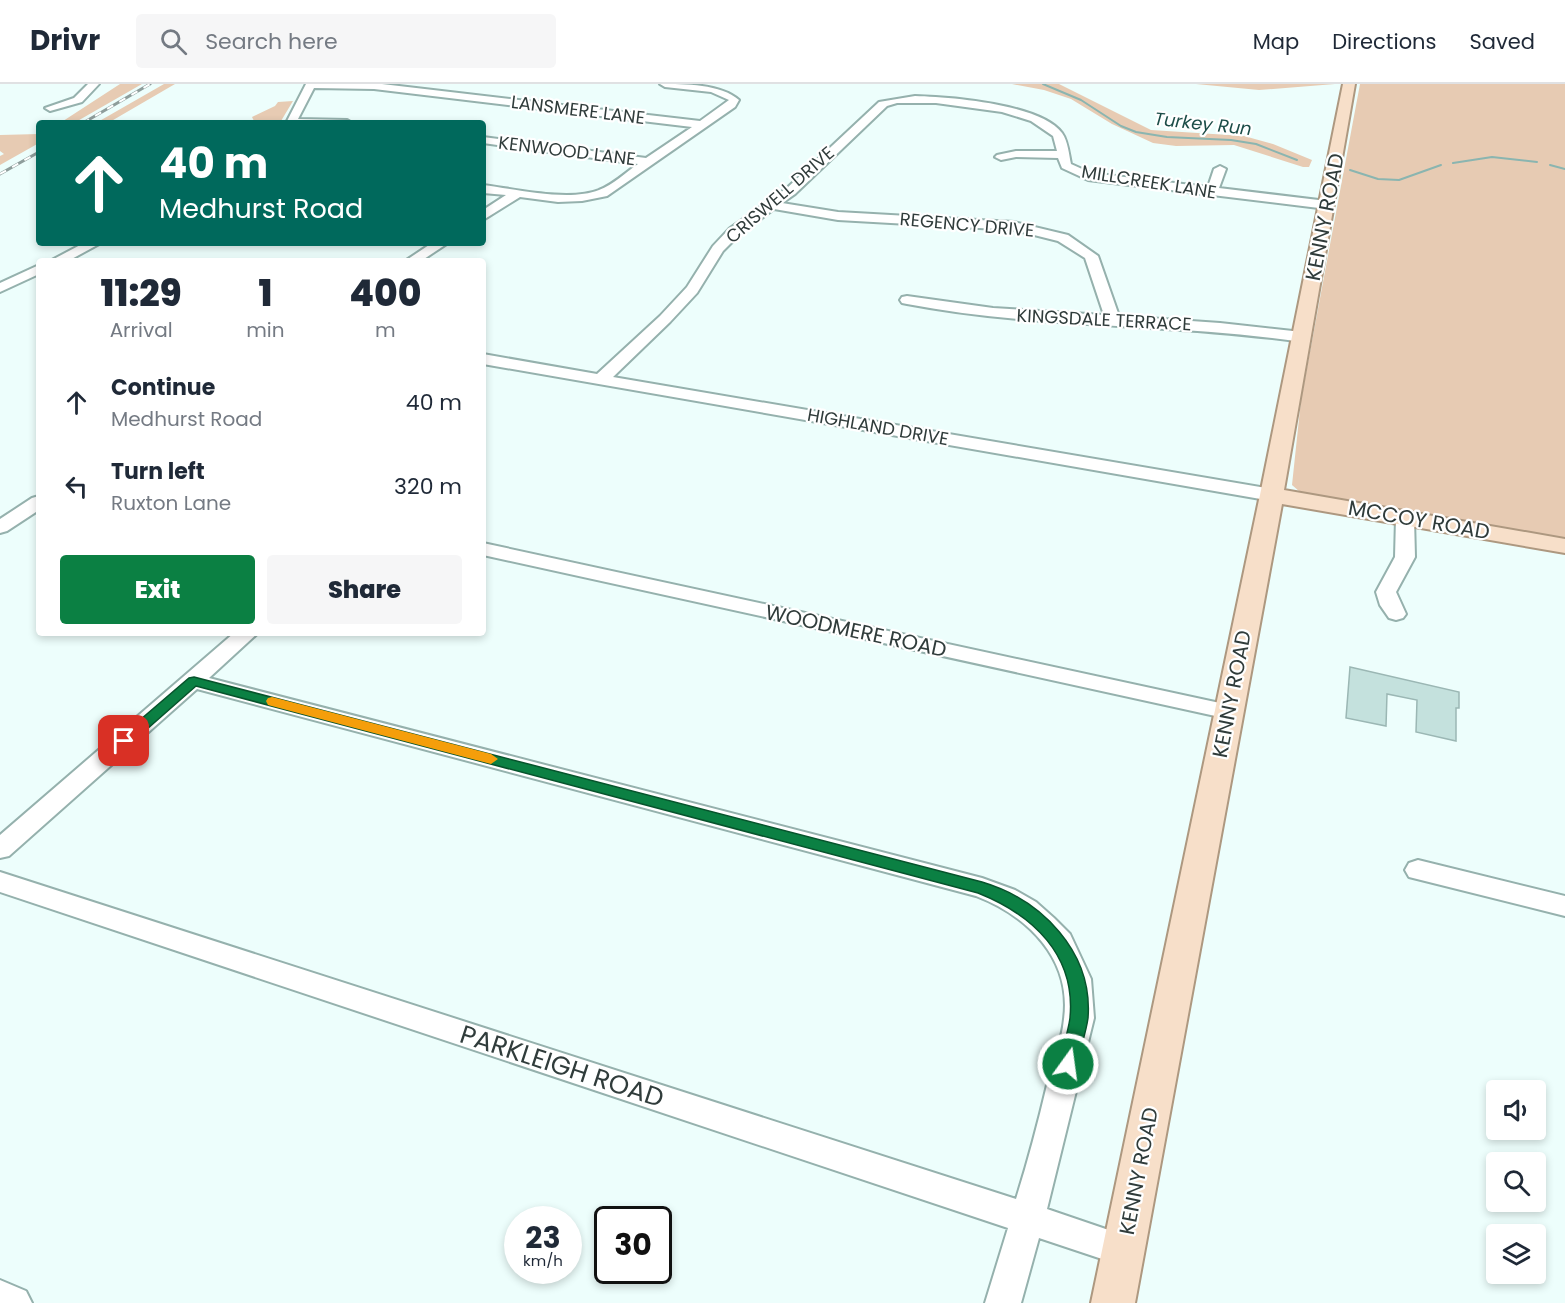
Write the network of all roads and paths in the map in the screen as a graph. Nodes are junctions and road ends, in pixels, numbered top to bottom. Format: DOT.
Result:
graph roads {
  1 [pos="94,84"];
  2 [pos="310,84"];
  3 [pos="665,84"];
  4 [pos="1349,84"];
  5 [pos="895,100"];
  6 [pos="50,108"];
  7 [pos="292,120"];
  8 [pos="703,125"];
  9 [pos="486,140"];
  10 [pos="1062,155"];
  11 [pos="1001,157"];
  12 [pos="651,162"];
  13 [pos="1220,170"];
  14 [pos="486,189"];
  15 [pos="1212,192"];
  16 [pos="517,194"];
  17 [pos="1327,205"];
  18 [pos="770,206"];
  19 [pos="486,214"];
  20 [pos="88,246"];
  21 [pos="436,246"];
  22 [pos="63,258"];
  23 [pos="417,258"];
  24 [pos="0,271"];
  25 [pos="35,274"];
  26 [pos="0,288"];
  27 [pos="907,300"];
  28 [pos="1113,320"];
  29 [pos="1302,337"];
  30 [pos="486,360"];
  31 [pos="601,379"];
  32 [pos="1272,495"];
  33 [pos="36,504"];
  34 [pos="1405,518"];
  35 [pos="0,527"];
  36 [pos="1565,546"];
  37 [pos="486,550"];
  38 [pos="1396,614"];
  39 [pos="244,636"];
  40 [pos="194,681"];
  41 [pos="1229,712"];
  42 [pos="0,849"];
  43 [pos="1419,870"];
  44 [pos="0,882"];
  45 [pos="1565,906"];
  46 [pos="1028,1218"];
  47 [pos="1123,1250"];
  48 [pos="0,1297"];
  49 [pos="14,1303"];
  50 [pos="1004,1303"];
  51 [pos="1113,1303"];
  1 -- 6 [label="street"];
  2 -- 7 [label="street"];
  2 -- 8 [label="street, LANSMERE LANE"];
  3 -- 8 [label="street"];
  4 -- 17 [label="main road, KENNY ROAD"];
  5 -- 10 [label="street, MILLCREEK LANE"];
  5 -- 18 [label="street, CRISWELL DRIVE"];
  8 -- 12 [label="street"];
  9 -- 12 [label="street, KENWOOD LANE"];
  10 -- 11 [label="street"];
  10 -- 15 [label="street, MILLCREEK LANE"];
  12 -- 16 [label="street"];
  13 -- 15 [label="street"];
  14 -- 16 [label="street"];
  15 -- 17 [label="street, MILLCREEK LANE"];
  16 -- 19 [label="street"];
  17 -- 29 [label="main road, KENNY ROAD"];
  18 -- 28 [label="street, REGENCY DRIVE"];
  18 -- 31 [label="street, CRISWELL DRIVE"];
  20 -- 22 [label="street"];
  21 -- 23 [label="street"];
  24 -- 25 [label="street"];
  25 -- 26 [label="street"];
  27 -- 28 [label="street, KINGSDALE TERRACE"];
  28 -- 29 [label="street, KINGSDALE TERRACE"];
  29 -- 32 [label="main road, KENNY ROAD"];
  30 -- 31 [label="street, HIGHLAND DRIVE"];
  31 -- 32 [label="street, HIGHLAND DRIVE"];
  32 -- 34 [label="main road, MCCOY ROAD"];
  32 -- 41 [label="main road, KENNY ROAD"];
  33 -- 35 [label="street"];
  34 -- 36 [label="main road, MCCOY ROAD"];
  34 -- 38 [label="street"];
  37 -- 41 [label="street, WOODMERE ROAD"];
  39 -- 40 [label="street"];
  40 -- 42 [label="street"];
  40 -- 46 [label="street"];
  41 -- 47 [label="main road, KENNY ROAD"];
  43 -- 45 [label="street"];
  44 -- 46 [label="street, PARKLEIGH ROAD"];
  46 -- 47 [label="street, PARKLEIGH ROAD"];
  46 -- 50 [label="street"];
  47 -- 51 [label="main road, KENNY ROAD"];
  48 -- 49 [label="street"];
}
